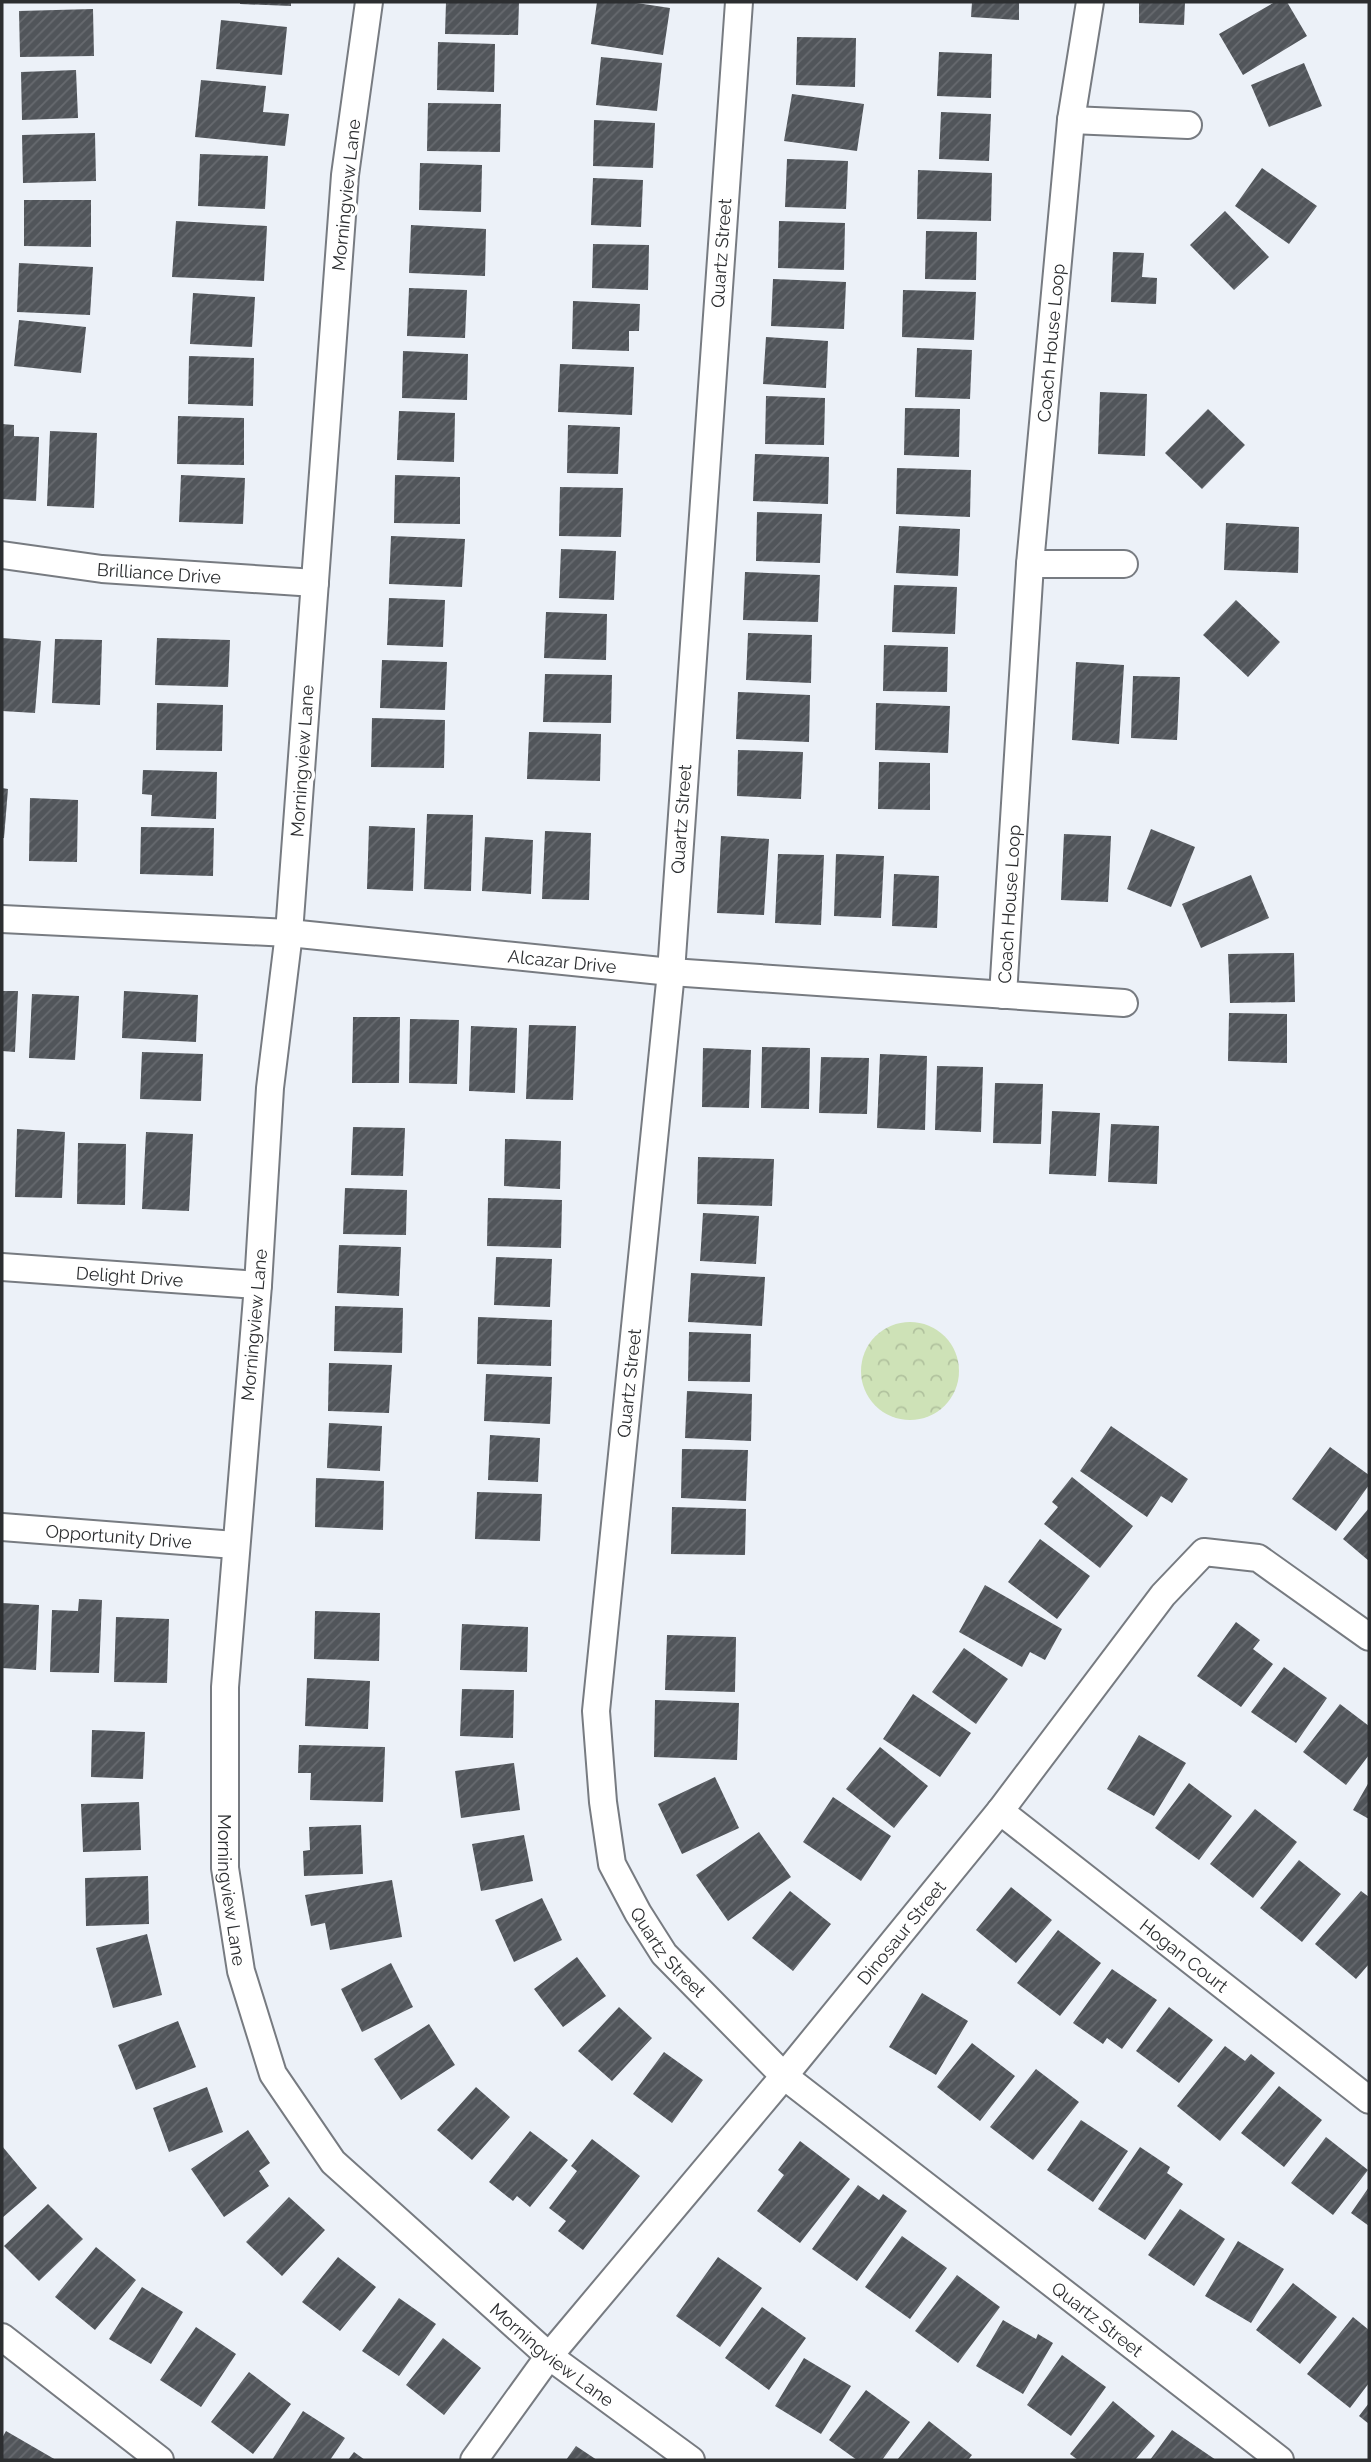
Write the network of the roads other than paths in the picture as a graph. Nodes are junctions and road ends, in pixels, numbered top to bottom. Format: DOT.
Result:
graph roads {
  1 [pos="369,2"];
  2 [pos="738,2"];
  3 [pos="1090,2"];
  4 [pos="1071,120"];
  5 [pos="1188,125"];
  6 [pos="2,555"];
  7 [pos="1030,564"];
  8 [pos="1124,564"];
  9 [pos="315,583"];
  10 [pos="2,919"];
  11 [pos="289,933"];
  12 [pos="671,972"];
  13 [pos="1003,995"];
  14 [pos="1124,1003"];
  15 [pos="2,1267"];
  16 [pos="258,1285"];
  17 [pos="2,1527"];
  18 [pos="235,1545"];
  19 [pos="1369,1637"];
  20 [pos="1000,1811"];
  21 [pos="785,2076"];
  22 [pos="1369,2100"];
  23 [pos="2,2337"];
  24 [pos="549,2356"];
  25 [pos="160,2460"];
  26 [pos="474,2460"];
  27 [pos="691,2460"];
  28 [pos="1280,2460"];
  1 -- 9 [label="street, Morningview Lane"];
  2 -- 12 [label="street, Quartz Street"];
  3 -- 4 [label="street, Coach House Loop"];
  4 -- 5 [label="street"];
  4 -- 7 [label="street, Coach House Loop"];
  6 -- 9 [label="street, Brilliance Drive"];
  7 -- 8 [label="street"];
  7 -- 13 [label="street, Coach House Loop"];
  9 -- 11 [label="street, Morningview Lane"];
  10 -- 11 [label="street, Alcazar Drive"];
  11 -- 12 [label="street, Alcazar Drive"];
  11 -- 16 [label="street, Morningview Lane"];
  12 -- 13 [label="street, Alcazar Drive"];
  12 -- 21 [label="street, Quartz Street"];
  13 -- 14 [label="street, Alcazar Drive"];
  15 -- 16 [label="street, Delight Drive"];
  16 -- 18 [label="street, Morningview Lane"];
  17 -- 18 [label="street, Opportunity Drive"];
  18 -- 24 [label="street, Morningview Lane"];
  19 -- 20 [label="street, Dinosaur Street"];
  20 -- 21 [label="street, Dinosaur Street"];
  20 -- 22 [label="street, Hogan Court"];
  21 -- 24 [label="street, Dinosaur Street"];
  21 -- 28 [label="street, Quartz Street"];
  23 -- 25 [label="street"];
  24 -- 26 [label="street, Dinosaur Street"];
  24 -- 27 [label="street, Morningview Lane"];
}
